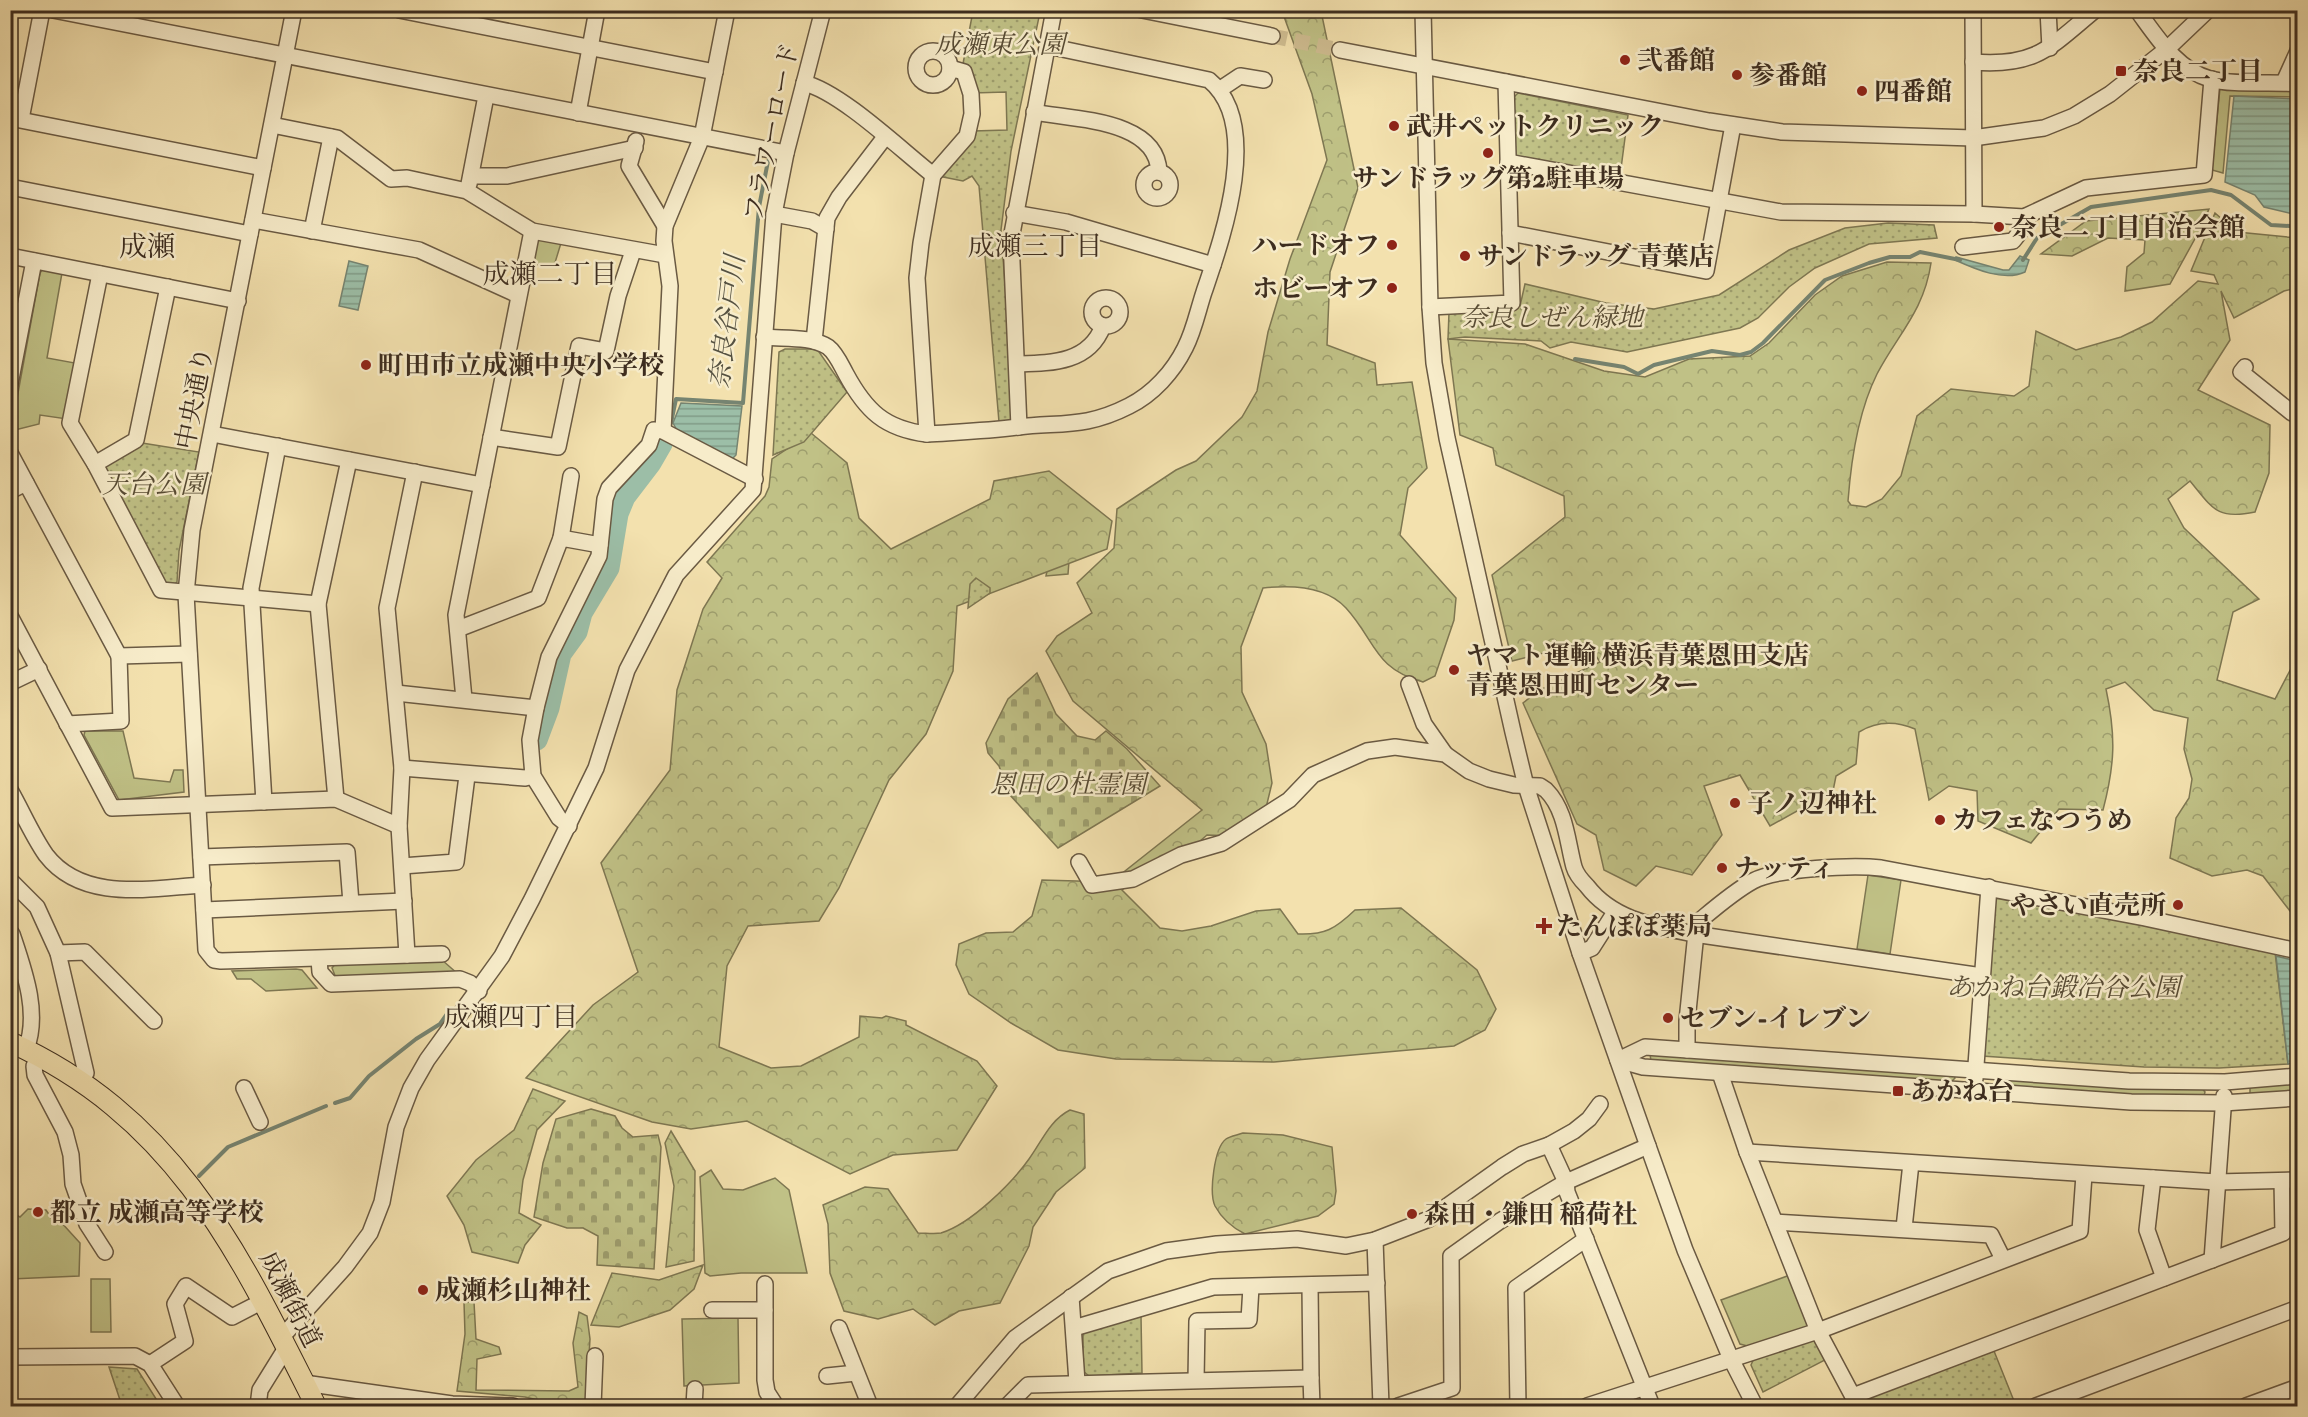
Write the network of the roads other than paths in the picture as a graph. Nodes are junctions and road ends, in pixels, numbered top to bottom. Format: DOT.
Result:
graph roads {
  1 [pos="42,10"];
  2 [pos="53,10"];
  3 [pos="294,10"];
  4 [pos="399,10"];
  5 [pos="597,10"];
  6 [pos="726,10"];
  7 [pos="823,10"];
  8 [pos="1054,10"];
  9 [pos="1142,10"];
  10 [pos="1423,10"];
  11 [pos="1973,10"];
  12 [pos="2048,10"];
  13 [pos="2095,10"];
  14 [pos="2137,10"];
  15 [pos="2208,10"];
  16 [pos="1272,36"];
  17 [pos="1048,46"];
  18 [pos="590,47"];
  19 [pos="2050,48"];
  20 [pos="2167,49"];
  21 [pos="1340,50"];
  22 [pos="2298,51"];
  23 [pos="285,56"];
  24 [pos="1973,62"];
  25 [pos="1424,66"];
  26 [pos="950,68"];
  27 [pos="715,72"];
  28 [pos="1264,80"];
  29 [pos="2212,80"];
  30 [pos="804,82"];
  31 [pos="1506,82"];
  32 [pos="2291,83"];
  33 [pos="1219,90"];
  34 [pos="486,96"];
  35 [pos="1034,112"];
  36 [pos="578,113"];
  37 [pos="16,119"];
  38 [pos="272,125"];
  39 [pos="639,125"];
  40 [pos="1733,125"];
  41 [pos="331,137"];
  42 [pos="702,137"];
  43 [pos="885,137"];
  44 [pos="1973,138"];
  45 [pos="635,148"];
  46 [pos="786,153"];
  47 [pos="1508,162"];
  48 [pos="263,168"];
  49 [pos="1159,172"];
  50 [pos="933,175"];
  51 [pos="471,176"];
  52 [pos="10,187"];
  53 [pos="467,191"];
  54 [pos="1720,201"];
  55 [pos="1014,213"];
  56 [pos="774,214"];
  57 [pos="1974,214"];
  58 [pos="2024,217"];
  59 [pos="665,226"];
  60 [pos="252,227"];
  61 [pos="826,229"];
  62 [pos="312,231"];
  63 [pos="532,231"];
  64 [pos="1510,233"];
  65 [pos="1963,247"];
  66 [pos="633,250"];
  67 [pos="665,255"];
  68 [pos="10,256"];
  69 [pos="34,261"];
  70 [pos="1213,266"];
  71 [pos="100,274"];
  72 [pos="168,287"];
  73 [pos="518,295"];
  74 [pos="238,301"];
  75 [pos="1430,307"];
  76 [pos="1103,326"];
  77 [pos="764,337"];
  78 [pos="814,341"];
  79 [pos="1017,364"];
  80 [pos="2241,373"];
  81 [pos="10,384"];
  82 [pos="2298,407"];
  83 [pos="1019,427"];
  84 [pos="663,431"];
  85 [pos="212,434"];
  86 [pos="927,435"];
  87 [pos="491,437"];
  88 [pos="278,446"];
  89 [pos="10,453"];
  90 [pos="350,460"];
  91 [pos="95,464"];
  92 [pos="416,472"];
  93 [pos="571,476"];
  94 [pos="755,479"];
  95 [pos="26,483"];
  96 [pos="482,485"];
  97 [pos="10,491"];
  98 [pos="561,538"];
  99 [pos="600,545"];
  100 [pos="186,594"];
  101 [pos="253,600"];
  102 [pos="318,604"];
  103 [pos="10,616"];
  104 [pos="458,629"];
  105 [pos="189,654"];
  106 [pos="119,656"];
  107 [pos="39,669"];
  108 [pos="10,683"];
  109 [pos="1409,684"];
  110 [pos="396,693"];
  111 [pos="464,699"];
  112 [pos="536,708"];
  113 [pos="67,724"];
  114 [pos="1445,753"];
  115 [pos="402,768"];
  116 [pos="467,776"];
  117 [pos="533,776"];
  118 [pos="1526,786"];
  119 [pos="10,790"];
  120 [pos="336,799"];
  121 [pos="264,802"];
  122 [pos="198,804"];
  123 [pos="399,826"];
  124 [pos="569,826"];
  125 [pos="201,857"];
  126 [pos="1079,862"];
  127 [pos="402,867"];
  128 [pos="10,880"];
  129 [pos="203,885"];
  130 [pos="1989,887"];
  131 [pos="404,901"];
  132 [pos="351,903"];
  133 [pos="204,910"];
  134 [pos="1615,912"];
  135 [pos="12,934"];
  136 [pos="1694,934"];
  137 [pos="2298,951"];
  138 [pos="58,953"];
  139 [pos="1580,953"];
  140 [pos="442,954"];
  141 [pos="407,955"];
  142 [pos="319,959"];
  143 [pos="1982,976"];
  144 [pos="479,991"];
  145 [pos="154,1021"];
  146 [pos="25,1049"];
  147 [pos="1688,1050"];
  148 [pos="1618,1060"];
  149 [pos="1976,1070"];
  150 [pos="1720,1072"];
  151 [pos="2298,1076"];
  152 [pos="80,1082"];
  153 [pos="2225,1082"];
  154 [pos="244,1088"];
  155 [pos="1974,1091"];
  156 [pos="2298,1098"];
  157 [pos="2223,1103"];
  158 [pos="1600,1104"];
  159 [pos="260,1122"];
  160 [pos="1549,1146"];
  161 [pos="1648,1146"];
  162 [pos="1747,1152"];
  163 [pos="1911,1163"];
  164 [pos="2084,1175"];
  165 [pos="2153,1178"];
  166 [pos="2282,1180"];
  167 [pos="2298,1180"];
  168 [pos="1566,1182"];
  169 [pos="2217,1182"];
  170 [pos="1775,1222"];
  171 [pos="1905,1228"];
  172 [pos="1586,1239"];
  173 [pos="1374,1240"];
  174 [pos="105,1252"];
  175 [pos="2003,1259"];
  176 [pos="2212,1260"];
  177 [pos="2164,1278"];
  178 [pos="1377,1283"];
  179 [pos="765,1284"];
  180 [pos="1310,1285"];
  181 [pos="1251,1287"];
  182 [pos="1071,1297"];
  183 [pos="263,1301"];
  184 [pos="2298,1308"];
  185 [pos="712,1310"];
  186 [pos="765,1310"];
  187 [pos="839,1328"];
  188 [pos="1074,1328"];
  189 [pos="1818,1331"];
  190 [pos="284,1343"];
  191 [pos="595,1356"];
  192 [pos="10,1357"];
  193 [pos="1731,1359"];
  194 [pos="150,1364"];
  195 [pos="856,1373"];
  196 [pos="827,1376"];
  197 [pos="1311,1378"];
  198 [pos="1196,1380"];
  199 [pos="1077,1382"];
  200 [pos="304,1383"];
  201 [pos="1643,1388"];
  202 [pos="2298,1388"];
  203 [pos="695,1389"];
  204 [pos="361,1399"];
  205 [pos="1856,1402"];
  206 [pos="452,1405"];
  207 [pos="177,1407"];
  208 [pos="258,1407"];
  209 [pos="316,1407"];
  210 [pos="513,1407"];
  211 [pos="593,1407"];
  212 [pos="694,1407"];
  213 [pos="776,1407"];
  214 [pos="870,1407"];
  215 [pos="957,1407"];
  216 [pos="1007,1407"];
  217 [pos="1312,1407"];
  218 [pos="1381,1407"];
  219 [pos="1398,1407"];
  220 [pos="1518,1407"];
  221 [pos="1587,1407"];
  222 [pos="1652,1407"];
  223 [pos="1755,1407"];
  224 [pos="2036,1407"];
  225 [pos="2246,1407"];
  1 -- 37 [label="street"];
  2 -- 23 [label="street"];
  3 -- 23 [label="street, 中央通り"];
  4 -- 18 [label="street"];
  5 -- 18 [label="street"];
  6 -- 27 [label="street"];
  7 -- 30 [label="street, フラワーロード"];
  8 -- 17 [label="street"];
  9 -- 16 [label="street"];
  10 -- 25 [label="street"];
  11 -- 24 [label="street"];
  12 -- 19 [label="street"];
  13 -- 19 [label="street"];
  14 -- 20 [label="street"];
  15 -- 20 [label="street"];
  17 -- 33 [label="street"];
  17 -- 35 [label="street"];
  18 -- 27 [label="street"];
  18 -- 36 [label="street"];
  19 -- 24 [label="street"];
  20 -- 29 [label="street"];
  20 -- 44 [label="street"];
  21 -- 25 [label="street"];
  22 -- 32 [label="street"];
  23 -- 34 [label="street"];
  23 -- 38 [label="street, 中央通り"];
  24 -- 44 [label="street"];
  25 -- 31 [label="street"];
  25 -- 75 [label="street"];
  26 -- 50 [label="street"];
  27 -- 42 [label="street"];
  28 -- 33 [label="street"];
  29 -- 32 [label="street"];
  29 -- 58 [label="street"];
  30 -- 43 [label="street"];
  30 -- 46 [label="street, フラワーロード"];
  31 -- 40 [label="street"];
  31 -- 47 [label="street"];
  33 -- 70 [label="street"];
  34 -- 36 [label="street"];
  34 -- 51 [label="street"];
  35 -- 49 [label="street"];
  35 -- 55 [label="street"];
  36 -- 39 [label="street"];
  37 -- 48 [label="street"];
  38 -- 41 [label="street"];
  38 -- 48 [label="street, 中央通り"];
  39 -- 42 [label="street"];
  39 -- 45 [label="street"];
  40 -- 44 [label="street"];
  40 -- 54 [label="street"];
  41 -- 53 [label="street"];
  41 -- 62 [label="street"];
  42 -- 46 [label="street"];
  42 -- 59 [label="street"];
  43 -- 50 [label="street"];
  43 -- 61 [label="street"];
  44 -- 57 [label="street"];
  45 -- 51 [label="street"];
  45 -- 59 [label="street"];
  46 -- 56 [label="street, フラワーロード"];
  47 -- 54 [label="street"];
  47 -- 64 [label="street"];
  48 -- 60 [label="street, 中央通り"];
  50 -- 86 [label="street"];
  51 -- 53 [label="street"];
  52 -- 60 [label="street"];
  53 -- 63 [label="street"];
  54 -- 57 [label="street"];
  54 -- 64 [label="street"];
  55 -- 70 [label="street"];
  55 -- 79 [label="street"];
  56 -- 61 [label="street"];
  56 -- 77 [label="street, フラワーロード"];
  57 -- 58 [label="street"];
  58 -- 65 [label="street"];
  59 -- 67 [label="street"];
  60 -- 62 [label="street"];
  60 -- 74 [label="street, 中央通り"];
  61 -- 78 [label="street"];
  62 -- 73 [label="street"];
  63 -- 66 [label="street"];
  63 -- 73 [label="street"];
  64 -- 75 [label="street"];
  66 -- 67 [label="street"];
  66 -- 87 [label="street"];
  67 -- 84 [label="street"];
  68 -- 69 [label="street"];
  69 -- 71 [label="street"];
  69 -- 81 [label="street"];
  70 -- 83 [label="street"];
  71 -- 72 [label="street"];
  71 -- 91 [label="street"];
  72 -- 74 [label="street"];
  72 -- 91 [label="street"];
  73 -- 87 [label="street"];
  74 -- 85 [label="street, 中央通り"];
  75 -- 118 [label="street"];
  76 -- 79 [label="street"];
  77 -- 78 [label="street"];
  77 -- 94 [label="street, フラワーロード"];
  78 -- 86 [label="street"];
  79 -- 83 [label="street"];
  80 -- 82 [label="street"];
  83 -- 86 [label="street"];
  84 -- 94 [label="street"];
  84 -- 99 [label="street"];
  85 -- 88 [label="street"];
  85 -- 100 [label="street, 中央通り"];
  87 -- 96 [label="street"];
  88 -- 90 [label="street"];
  88 -- 101 [label="street"];
  89 -- 95 [label="street"];
  90 -- 92 [label="street"];
  90 -- 102 [label="street"];
  91 -- 100 [label="street"];
  92 -- 96 [label="street"];
  92 -- 110 [label="street"];
  93 -- 98 [label="street"];
  94 -- 124 [label="street"];
  95 -- 97 [label="street"];
  95 -- 106 [label="street"];
  96 -- 104 [label="street"];
  98 -- 99 [label="street"];
  98 -- 104 [label="street"];
  99 -- 112 [label="street"];
  100 -- 101 [label="street"];
  100 -- 105 [label="street, 中央通り"];
  101 -- 102 [label="street"];
  101 -- 121 [label="street"];
  102 -- 120 [label="street"];
  103 -- 107 [label="street"];
  104 -- 111 [label="street"];
  105 -- 106 [label="street"];
  105 -- 122 [label="street, 中央通り"];
  106 -- 113 [label="street"];
  107 -- 108 [label="street"];
  107 -- 113 [label="street"];
  109 -- 114 [label="street"];
  110 -- 111 [label="street"];
  110 -- 115 [label="street"];
  111 -- 112 [label="street"];
  112 -- 117 [label="street"];
  113 -- 122 [label="street"];
  114 -- 118 [label="street"];
  114 -- 126 [label="street"];
  115 -- 116 [label="street"];
  115 -- 123 [label="street"];
  116 -- 117 [label="street"];
  116 -- 127 [label="street"];
  117 -- 124 [label="street"];
  118 -- 134 [label="street"];
  118 -- 139 [label="street"];
  119 -- 129 [label="street"];
  120 -- 121 [label="street"];
  120 -- 123 [label="street"];
  121 -- 122 [label="street"];
  122 -- 125 [label="street, 中央通り"];
  123 -- 127 [label="street"];
  124 -- 144 [label="street"];
  125 -- 129 [label="street, 中央通り"];
  125 -- 132 [label="street"];
  127 -- 131 [label="street"];
  128 -- 138 [label="street"];
  129 -- 133 [label="street, 中央通り"];
  130 -- 136 [label="street"];
  130 -- 137 [label="street"];
  130 -- 143 [label="street"];
  131 -- 132 [label="street"];
  131 -- 141 [label="street"];
  132 -- 133 [label="street"];
  133 -- 142 [label="street, 中央通り"];
  134 -- 136 [label="street"];
  134 -- 139 [label="street"];
  135 -- 146 [label="street"];
  136 -- 143 [label="street"];
  136 -- 147 [label="street"];
  138 -- 145 [label="street"];
  138 -- 152 [label="street"];
  139 -- 148 [label="street"];
  140 -- 141 [label="street"];
  141 -- 142 [label="street"];
  142 -- 144 [label="street"];
  143 -- 149 [label="street"];
  144 -- 190 [label="street"];
  146 -- 152 [label="main road, 成瀬街道"];
  146 -- 174 [label="street"];
  147 -- 148 [label="street"];
  147 -- 149 [label="street"];
  148 -- 150 [label="street"];
  148 -- 161 [label="street"];
  149 -- 153 [label="street"];
  149 -- 155 [label="street"];
  150 -- 155 [label="street"];
  150 -- 162 [label="street"];
  151 -- 153 [label="street"];
  152 -- 183 [label="main road, 成瀬街道"];
  153 -- 157 [label="street"];
  154 -- 159 [label="street"];
  155 -- 157 [label="street"];
  156 -- 157 [label="street"];
  157 -- 169 [label="street"];
  158 -- 160 [label="street"];
  160 -- 168 [label="street"];
  160 -- 173 [label="street"];
  161 -- 168 [label="street"];
  161 -- 193 [label="street"];
  162 -- 163 [label="street"];
  162 -- 170 [label="street"];
  163 -- 164 [label="street"];
  163 -- 171 [label="street"];
  164 -- 165 [label="street"];
  164 -- 175 [label="street"];
  165 -- 169 [label="street"];
  165 -- 177 [label="street"];
  166 -- 167 [label="street"];
  166 -- 169 [label="street"];
  166 -- 176 [label="street"];
  168 -- 172 [label="street"];
  168 -- 219 [label="street"];
  169 -- 176 [label="street"];
  170 -- 171 [label="street"];
  170 -- 189 [label="street"];
  171 -- 175 [label="street"];
  172 -- 201 [label="street"];
  172 -- 220 [label="street"];
  173 -- 178 [label="street"];
  173 -- 182 [label="street"];
  175 -- 189 [label="street"];
  176 -- 177 [label="street"];
  177 -- 205 [label="street"];
  178 -- 180 [label="street"];
  178 -- 218 [label="street"];
  179 -- 186 [label="street"];
  180 -- 181 [label="street"];
  180 -- 197 [label="street"];
  181 -- 188 [label="street"];
  181 -- 198 [label="street"];
  182 -- 188 [label="street"];
  182 -- 215 [label="street"];
  183 -- 190 [label="main road, 成瀬街道"];
  183 -- 194 [label="street"];
  184 -- 224 [label="street"];
  185 -- 186 [label="street"];
  186 -- 213 [label="street"];
  187 -- 195 [label="street"];
  188 -- 199 [label="street"];
  189 -- 193 [label="street"];
  189 -- 205 [label="street"];
  190 -- 200 [label="main road, 成瀬街道"];
  190 -- 208 [label="street"];
  191 -- 211 [label="street"];
  192 -- 194 [label="street"];
  193 -- 201 [label="street"];
  193 -- 223 [label="street"];
  194 -- 207 [label="street"];
  195 -- 196 [label="street"];
  195 -- 214 [label="street"];
  197 -- 198 [label="street"];
  197 -- 217 [label="street"];
  198 -- 199 [label="street"];
  199 -- 216 [label="street"];
  200 -- 204 [label="street"];
  200 -- 209 [label="main road, 成瀬街道"];
  201 -- 221 [label="street"];
  201 -- 222 [label="street"];
  202 -- 225 [label="street"];
  203 -- 212 [label="street"];
  204 -- 206 [label="street"];
  206 -- 210 [label="street"];
}
